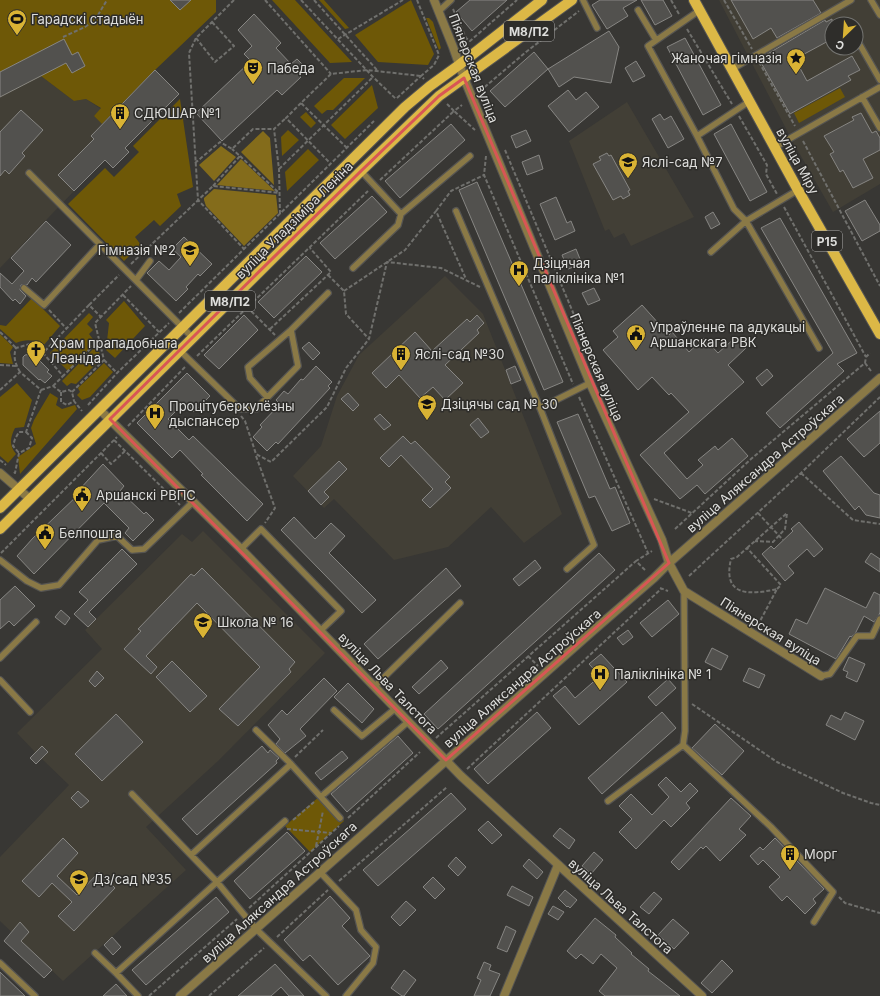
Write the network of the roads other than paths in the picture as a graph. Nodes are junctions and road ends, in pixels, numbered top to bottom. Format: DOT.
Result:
graph roads {
  1 [pos="434,0"];
  2 [pos="450,0"];
  3 [pos="542,0"];
  4 [pos="572,0"];
  5 [pos="583,0"];
  6 [pos="694,0"];
  7 [pos="851,0"];
  8 [pos="871,0"];
  9 [pos="439,10"];
  10 [pos="638,10"];
  11 [pos="700,10"];
  12 [pos="880,15"];
  13 [pos="597,28"];
  14 [pos="656,40"];
  15 [pos="864,52"];
  16 [pos="459,65"];
  17 [pos="732,69"];
  18 [pos="464,78"];
  19 [pos="880,80"];
  20 [pos="880,87"];
  21 [pos="862,97"];
  22 [pos="750,101"];
  23 [pos="880,128"];
  24 [pos="697,136"];
  25 [pos="775,147"];
  26 [pos="470,156"];
  27 [pos="361,171"];
  28 [pos="29,173"];
  29 [pos="798,190"];
  30 [pos="456,211"];
  31 [pos="401,214"];
  32 [pos="746,221"];
  33 [pos="100,244"];
  34 [pos="711,252"];
  35 [pos="150,261"];
  36 [pos="353,268"];
  37 [pos="136,280"];
  38 [pos="24,288"];
  39 [pos="328,293"];
  40 [pos="183,327"];
  41 [pos="291,330"];
  42 [pos="880,334"];
  43 [pos="193,338"];
  44 [pos="169,340"];
  45 [pos="819,348"];
  46 [pos="180,351"];
  47 [pos="880,378"];
  48 [pos="590,383"];
  49 [pos="267,397"];
  50 [pos="540,408"];
  51 [pos="100,410"];
  52 [pos="110,419"];
  53 [pos="0,473"];
  54 [pos="19,490"];
  55 [pos="30,499"];
  56 [pos="192,502"];
  57 [pos="0,508"];
  58 [pos="0,529"];
  59 [pos="241,549"];
  60 [pos="0,560"];
  61 [pos="669,563"];
  62 [pos="568,569"];
  63 [pos="684,591"];
  64 [pos="460,603"];
  65 [pos="880,619"];
  66 [pos="36,622"];
  67 [pos="320,631"];
  68 [pos="0,658"];
  69 [pos="821,676"];
  70 [pos="0,680"];
  71 [pos="375,686"];
  72 [pos="396,708"];
  73 [pos="334,710"];
  74 [pos="30,712"];
  75 [pos="409,721"];
  76 [pos="256,730"];
  77 [pos="683,745"];
  78 [pos="446,760"];
  79 [pos="290,763"];
  80 [pos="132,794"];
  81 [pos="322,795"];
  82 [pos="608,801"];
  83 [pos="342,819"];
  84 [pos="287,823"];
  85 [pos="191,855"];
  86 [pos="558,865"];
  87 [pos="320,872"];
  88 [pos="217,882"];
  89 [pos="814,922"];
  90 [pos="256,929"];
  91 [pos="95,953"];
  92 [pos="0,963"];
  93 [pos="116,973"];
  94 [pos="35,996"];
  95 [pos="138,996"];
  96 [pos="180,996"];
  97 [pos="326,996"];
  98 [pos="346,996"];
  99 [pos="504,996"];
  100 [pos="702,996"];
  1 -- 9 [label="street, Піянерская вуліца"];
  2 -- 9 [label="lane"];
  3 -- 16 [label="main road, вуліца Уладзіміра Леніна / М8/П2"];
  4 -- 18 [label="main road, вуліца Уладзіміра Леніна / М8/П2"];
  5 -- 13 [label="lane"];
  6 -- 11 [label="main road, вуліца Міру / Р15"];
  7 -- 17 [label="lane"];
  8 -- 12 [label="lane"];
  9 -- 16 [label="street, Піянерская вуліца"];
  10 -- 14 [label="lane"];
  11 -- 14 [label="lane"];
  11 -- 17 [label="main road, вуліца Міру / Р15"];
  14 -- 24 [label="lane"];
  15 -- 19 [label="lane"];
  16 -- 18 [label="street, Піянерская вуліца"];
  16 -- 40 [label="main road, вуліца Уладзіміра Леніна / М8/П2"];
  17 -- 22 [label="main road, вуліца Міру / Р15"];
  18 -- 27 [label="main road, вуліца Уладзіміра Леніна / М8/П2"];
  18 -- 48 [label="street, Піянерская вуліца"];
  20 -- 21 [label="lane"];
  21 -- 23 [label="lane"];
  21 -- 25 [label="lane"];
  22 -- 24 [label="lane"];
  22 -- 25 [label="main road, вуліца Міру / Р15"];
  24 -- 32 [label="lane"];
  25 -- 29 [label="main road, вуліца Міру / Р15"];
  26 -- 31 [label="lane"];
  27 -- 31 [label="lane"];
  27 -- 43 [label="main road, вуліца Уладзіміра Леніна / М8/П2"];
  28 -- 33 [label="lane"];
  29 -- 32 [label="lane"];
  29 -- 42 [label="main road, вуліца Міру / Р15"];
  30 -- 50 [label="lane"];
  31 -- 36 [label="lane"];
  32 -- 34 [label="lane"];
  32 -- 45 [label="lane"];
  33 -- 37 [label="lane"];
  33 -- 38 [label="lane"];
  35 -- 37 [label="lane"];
  37 -- 40 [label="lane"];
  39 -- 41 [label="lane"];
  40 -- 43 [label="lane"];
  40 -- 44 [label="main road, вуліца Уладзіміра Леніна / М8/П2"];
  41 -- 49 [label="lane"];
  41 -- 49 [label="lane"];
  43 -- 46 [label="main road, вуліца Уладзіміра Леніна / М8/П2"];
  44 -- 46 [label="lane"];
  44 -- 51 [label="main road, вуліца Уладзіміра Леніна / М8/П2"];
  46 -- 49 [label="lane"];
  46 -- 52 [label="main road, вуліца Уладзіміра Леніна / М8/П2"];
  47 -- 61 [label="street, вуліца Аляксандра Астроўскага"];
  48 -- 50 [label="lane"];
  48 -- 61 [label="street, Піянерская вуліца"];
  50 -- 62 [label="lane"];
  51 -- 52 [label="street, вуліца Льва Талстога"];
  51 -- 54 [label="main road, вуліца Уладзіміра Леніна / М8/П2"];
  52 -- 55 [label="main road, вуліца Уладзіміра Леніна / М8/П2"];
  52 -- 56 [label="street, вуліца Льва Талстога"];
  53 -- 54 [label="street"];
  54 -- 55 [label="street"];
  54 -- 57 [label="main road, вуліца Уладзіміра Леніна / М8/П2"];
  55 -- 58 [label="main road, вуліца Уладзіміра Леніна / М8/П2"];
  56 -- 59 [label="street, вуліца Льва Талстога"];
  56 -- 60 [label="lane"];
  59 -- 67 [label="street, вуліца Льва Талстога"];
  59 -- 67 [label="lane"];
  61 -- 63 [label="street, Піянерская вуліца"];
  61 -- 78 [label="street, вуліца Аляксандра Астроўскага"];
  63 -- 69 [label="street, Піянерская вуліца"];
  63 -- 77 [label="lane"];
  64 -- 71 [label="lane"];
  65 -- 69 [label="lane"];
  66 -- 68 [label="lane"];
  67 -- 71 [label="street, вуліца Льва Талстога"];
  70 -- 74 [label="lane"];
  71 -- 72 [label="street, вуліца Льва Талстога"];
  72 -- 73 [label="lane"];
  72 -- 75 [label="street, вуліца Льва Талстога"];
  75 -- 78 [label="street, вуліца Льва Талстога"];
  75 -- 81 [label="lane"];
  76 -- 79 [label="lane"];
  77 -- 82 [label="lane"];
  77 -- 89 [label="lane"];
  78 -- 86 [label="street, вуліца Льва Талстога"];
  78 -- 87 [label="street, вуліца Аляксандра Астроўскага"];
  79 -- 81 [label="lane"];
  79 -- 85 [label="lane"];
  80 -- 85 [label="lane"];
  81 -- 83 [label="lane"];
  84 -- 88 [label="lane"];
  85 -- 88 [label="lane"];
  86 -- 99 [label="street"];
  86 -- 100 [label="street, вуліца Льва Талстога"];
  87 -- 90 [label="street, вуліца Аляксандра Астроўскага"];
  87 -- 98 [label="lane"];
  88 -- 90 [label="lane"];
  88 -- 93 [label="lane"];
  90 -- 96 [label="street, вуліца Аляксандра Астроўскага"];
  90 -- 97 [label="lane"];
  91 -- 93 [label="lane"];
  92 -- 94 [label="lane"];
  93 -- 95 [label="lane"];
}
